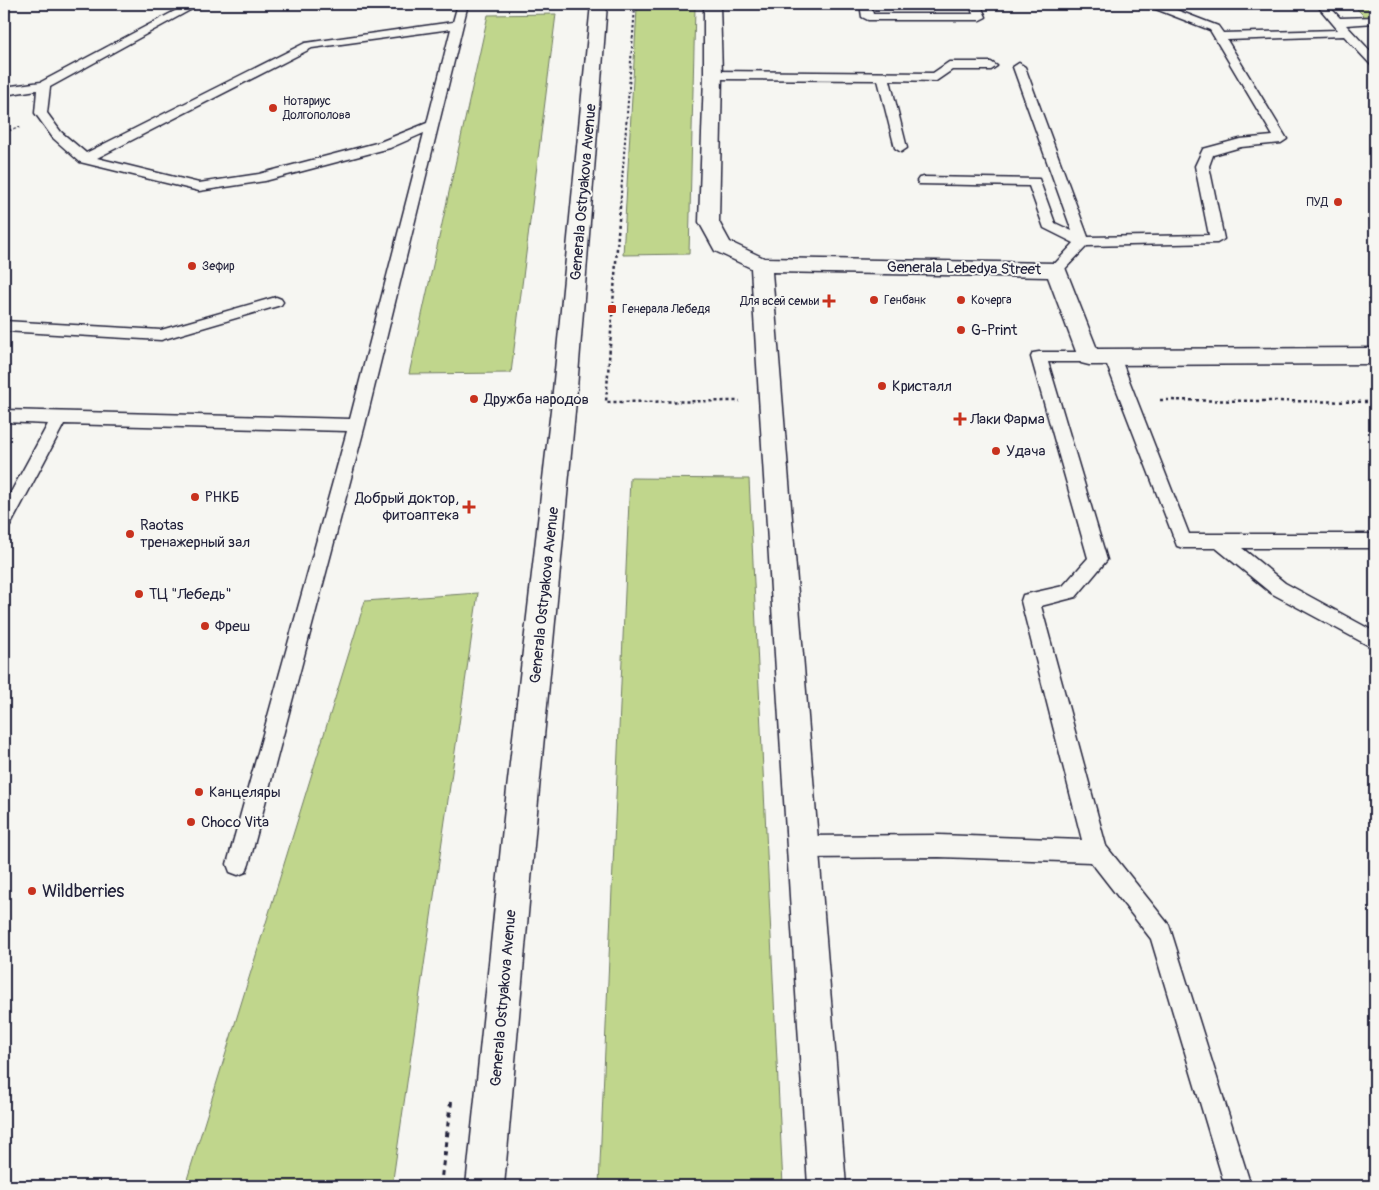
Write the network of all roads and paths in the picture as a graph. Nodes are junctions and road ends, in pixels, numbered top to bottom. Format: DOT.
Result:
graph roads {
  1 [pos="196,4"];
  2 [pos="463,4"];
  3 [pos="599,4"];
  4 [pos="642,4"];
  5 [pos="712,4"];
  6 [pos="865,4"];
  7 [pos="975,4"];
  8 [pos="1152,4"];
  9 [pos="1320,4"];
  10 [pos="1375,20"];
  11 [pos="1337,22"];
  12 [pos="458,25"];
  13 [pos="1346,33"];
  14 [pos="1218,37"];
  15 [pos="1375,63"];
  16 [pos="991,66"];
  17 [pos="1019,67"];
  18 [pos="713,74"];
  19 [pos="883,77"];
  20 [pos="44,85"];
  21 [pos="4,91"];
  22 [pos="432,126"];
  23 [pos="902,148"];
  24 [pos="85,159"];
  25 [pos="924,181"];
  26 [pos="1083,242"];
  27 [pos="761,266"];
  28 [pos="1056,270"];
  29 [pos="276,302"];
  30 [pos="4,326"];
  31 [pos="1375,356"];
  32 [pos="1089,357"];
  33 [pos="1112,357"];
  34 [pos="772,400"];
  35 [pos="1129,400"];
  36 [pos="1375,402"];
  37 [pos="4,416"];
  38 [pos="59,418"];
  39 [pos="357,425"];
  40 [pos="4,521"];
  41 [pos="1220,541"];
  42 [pos="1375,541"];
  43 [pos="1375,641"];
  44 [pos="803,847"];
  45 [pos="1096,851"];
  46 [pos="238,864"];
  47 [pos="485,1186"];
  48 [pos="827,1186"];
  49 [pos="1238,1186"];
  1 -- 20 [label="lane"];
  2 -- 12 [label="lane"];
  3 -- 47 [label="street, Generala Ostryakova Avenue"];
  4 -- 34 [label="path"];
  5 -- 18 [label="street"];
  6 -- 7 [label="lane"];
  8 -- 14 [label="lane"];
  9 -- 11 [label="lane"];
  10 -- 11 [label="lane"];
  11 -- 13 [label="lane"];
  12 -- 22 [label="lane"];
  12 -- 24 [label="lane"];
  13 -- 14 [label="lane"];
  13 -- 15 [label="lane"];
  14 -- 26 [label="lane"];
  16 -- 19 [label="lane"];
  17 -- 26 [label="lane"];
  18 -- 19 [label="lane"];
  18 -- 27 [label="street"];
  19 -- 23 [label="lane"];
  20 -- 21 [label="lane"];
  20 -- 24 [label="lane"];
  22 -- 24 [label="lane"];
  22 -- 39 [label="lane"];
  25 -- 26 [label="lane"];
  26 -- 28 [label="lane"];
  27 -- 28 [label="street, Generala Lebedya Street"];
  27 -- 34 [label="street"];
  28 -- 32 [label="street, Generala Lebedya Street"];
  29 -- 30 [label="lane"];
  31 -- 33 [label="street"];
  32 -- 33 [label="street"];
  32 -- 45 [label="lane"];
  33 -- 35 [label="lane"];
  34 -- 44 [label="street"];
  35 -- 36 [label="path"];
  35 -- 41 [label="lane"];
  37 -- 38 [label="lane"];
  38 -- 39 [label="lane"];
  38 -- 40 [label="lane"];
  39 -- 46 [label="lane"];
  41 -- 42 [label="lane"];
  41 -- 43 [label="lane"];
  44 -- 45 [label="lane"];
  44 -- 48 [label="street"];
  45 -- 49 [label="lane"];
}
